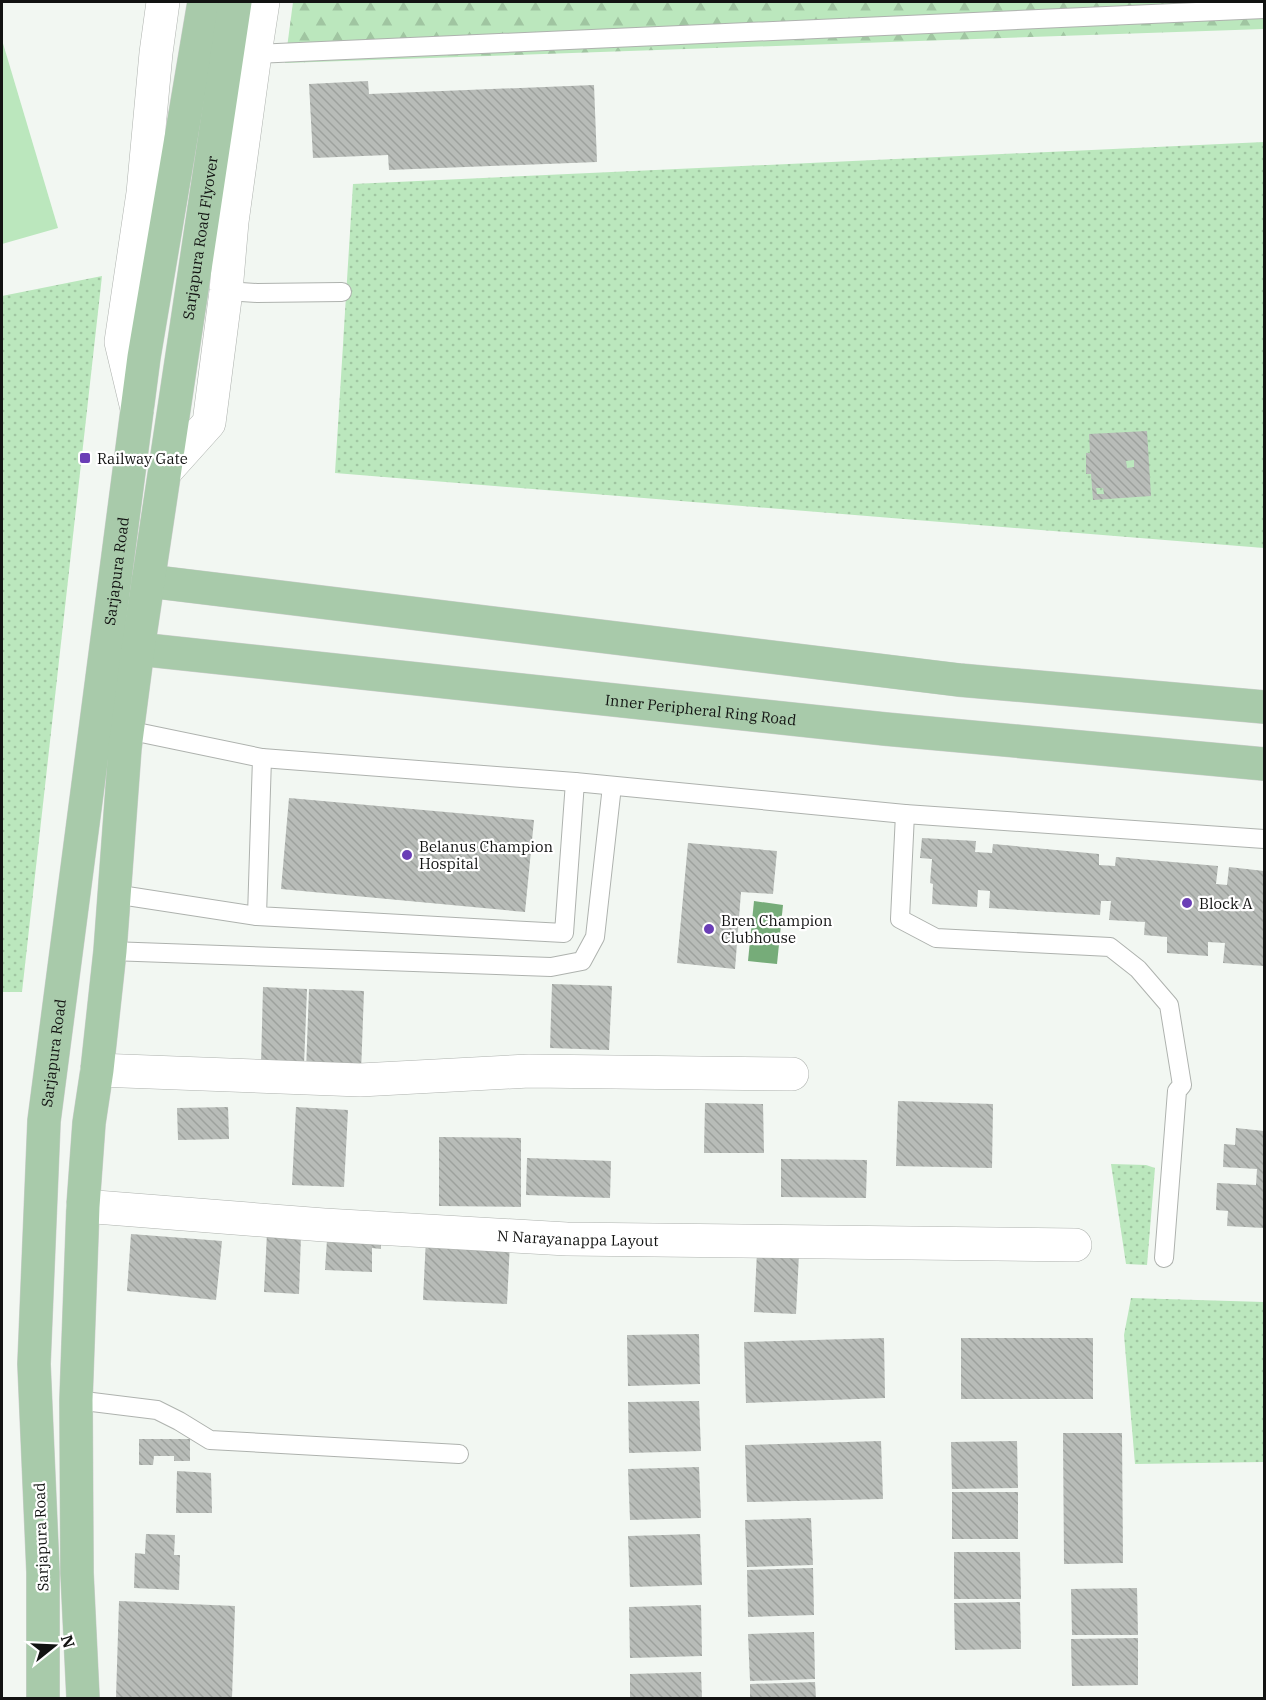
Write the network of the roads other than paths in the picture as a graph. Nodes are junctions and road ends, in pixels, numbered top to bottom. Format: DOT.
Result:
graph roads {
  1 [pos="163,2"];
  2 [pos="204,2"];
  3 [pos="235,2"];
  4 [pos="263,2"];
  5 [pos="1264,9"];
  6 [pos="255,54"];
  7 [pos="226,291"];
  8 [pos="342,292"];
  9 [pos="137,410"];
  10 [pos="165,472"];
  11 [pos="148,580"];
  12 [pos="138,649"];
  13 [pos="1264,707"];
  14 [pos="128,730"];
  15 [pos="262,758"];
  16 [pos="1264,764"];
  17 [pos="575,782"];
  18 [pos="612,786"];
  19 [pos="905,814"];
  20 [pos="1264,839"];
  21 [pos="114,894"];
  22 [pos="257,916"];
  23 [pos="110,951"];
  24 [pos="97,1070"];
  25 [pos="792,1074"];
  26 [pos="44,1121"];
  27 [pos="89,1122"];
  28 [pos="83,1206"];
  29 [pos="1075,1245"];
  30 [pos="1164,1258"];
  31 [pos="76,1401"];
  32 [pos="459,1454"];
  33 [pos="43,1572"];
  34 [pos="78,1573"];
  35 [pos="43,1698"];
  36 [pos="83,1698"];
  1 -- 9 [label="street"];
  2 -- 9 [label="main road"];
  3 -- 10 [label="main road, Sarjapura Road Flyover"];
  4 -- 6 [label="street"];
  5 -- 6 [label="lane"];
  6 -- 7 [label="street"];
  7 -- 8 [label="lane"];
  7 -- 10 [label="street"];
  9 -- 26 [label="main road, Sarjapura Road"];
  10 -- 11 [label="main road"];
  11 -- 12 [label="main road"];
  11 -- 13 [label="main road"];
  12 -- 14 [label="main road"];
  12 -- 16 [label="main road, Inner Peripheral Ring Road"];
  14 -- 15 [label="lane"];
  14 -- 21 [label="main road"];
  15 -- 17 [label="lane"];
  15 -- 22 [label="lane"];
  17 -- 18 [label="lane"];
  17 -- 22 [label="lane"];
  18 -- 19 [label="lane"];
  18 -- 23 [label="lane"];
  19 -- 20 [label="lane"];
  19 -- 30 [label="lane"];
  21 -- 22 [label="lane"];
  21 -- 23 [label="main road"];
  23 -- 24 [label="main road"];
  24 -- 25 [label="street"];
  24 -- 27 [label="main road"];
  26 -- 27 [label="main road"];
  26 -- 33 [label="main road, Sarjapura Road"];
  27 -- 28 [label="main road"];
  28 -- 29 [label="street, N Narayanappa Layout"];
  28 -- 31 [label="main road"];
  31 -- 32 [label="lane"];
  31 -- 34 [label="main road"];
  33 -- 34 [label="main road"];
  33 -- 35 [label="main road, Sarjapura Road"];
  34 -- 36 [label="main road"];
}
